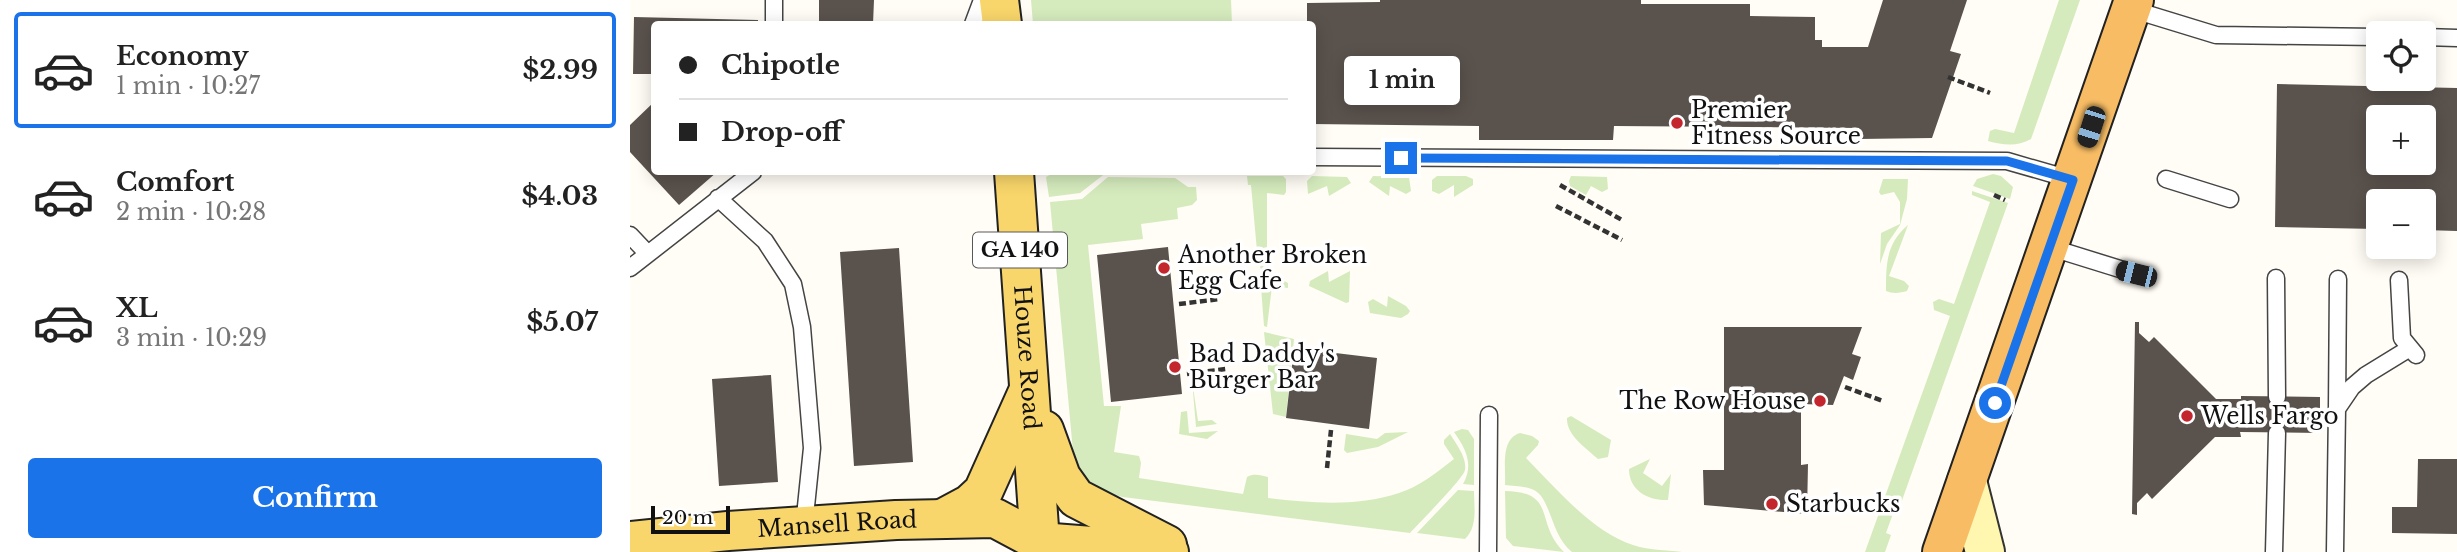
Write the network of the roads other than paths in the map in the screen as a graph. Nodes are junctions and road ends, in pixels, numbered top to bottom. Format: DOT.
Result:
graph roads {
  1 [pos="775,0"];
  2 [pos="982,0"];
  3 [pos="999,0"];
  4 [pos="2132,4"];
  5 [pos="774,21"];
  6 [pos="974,21"];
  7 [pos="1002,21"];
  8 [pos="2366,37"];
  9 [pos="2436,37"];
  10 [pos="2457,38"];
  11 [pos="1316,157"];
  12 [pos="749,175"];
  13 [pos="1014,175"];
  14 [pos="2166,179"];
  15 [pos="2073,180"];
  16 [pos="718,198"];
  17 [pos="2230,199"];
  18 [pos="630,235"];
  19 [pos="2049,247"];
  20 [pos="648,254"];
  21 [pos="630,268"];
  22 [pos="2136,274"];
  23 [pos="2276,278"];
  24 [pos="2338,279"];
  25 [pos="2399,280"];
  26 [pos="1030,389"];
  27 [pos="2277,397"];
  28 [pos="2337,409"];
  29 [pos="1489,415"];
  30 [pos="2277,433"];
  31 [pos="1967,481"];
  32 [pos="942,519"];
  33 [pos="804,526"];
  34 [pos="630,541"];
  35 [pos="1028,547"];
  36 [pos="1169,552"];
  37 [pos="1180,552"];
  38 [pos="1488,552"];
  39 [pos="1942,552"];
  40 [pos="1984,552"];
  41 [pos="2274,552"];
  42 [pos="2335,552"];
  1 -- 5 [label="lane"];
  2 -- 6 [label="lane"];
  3 -- 7 [label="main road"];
  4 -- 8 [label="lane"];
  4 -- 15 [label="highway"];
  9 -- 10 [label="lane"];
  11 -- 15 [label="lane"];
  12 -- 16 [label="lane"];
  13 -- 26 [label="main road, Houze Road / GA 140"];
  14 -- 17 [label="lane"];
  15 -- 19 [label="highway"];
  16 -- 20 [label="lane"];
  16 -- 33 [label="lane"];
  18 -- 20 [label="lane"];
  19 -- 22 [label="lane"];
  19 -- 31 [label="highway"];
  20 -- 21 [label="lane"];
  23 -- 27 [label="lane"];
  24 -- 28 [label="lane"];
  25 -- 28 [label="lane"];
  26 -- 32 [label="main road"];
  26 -- 35 [label="main road, Houze Road / GA 140"];
  26 -- 37 [label="main road"];
  28 -- 42 [label="lane"];
  29 -- 38 [label="lane"];
  30 -- 41 [label="lane"];
  31 -- 39 [label="highway"];
  31 -- 40 [label="main road"];
  32 -- 33 [label="main road, Mansell Road"];
  32 -- 35 [label="main road, Mansell Road"];
  33 -- 34 [label="main road, Mansell Road"];
  35 -- 36 [label="main road, Mansell Road"];
}
